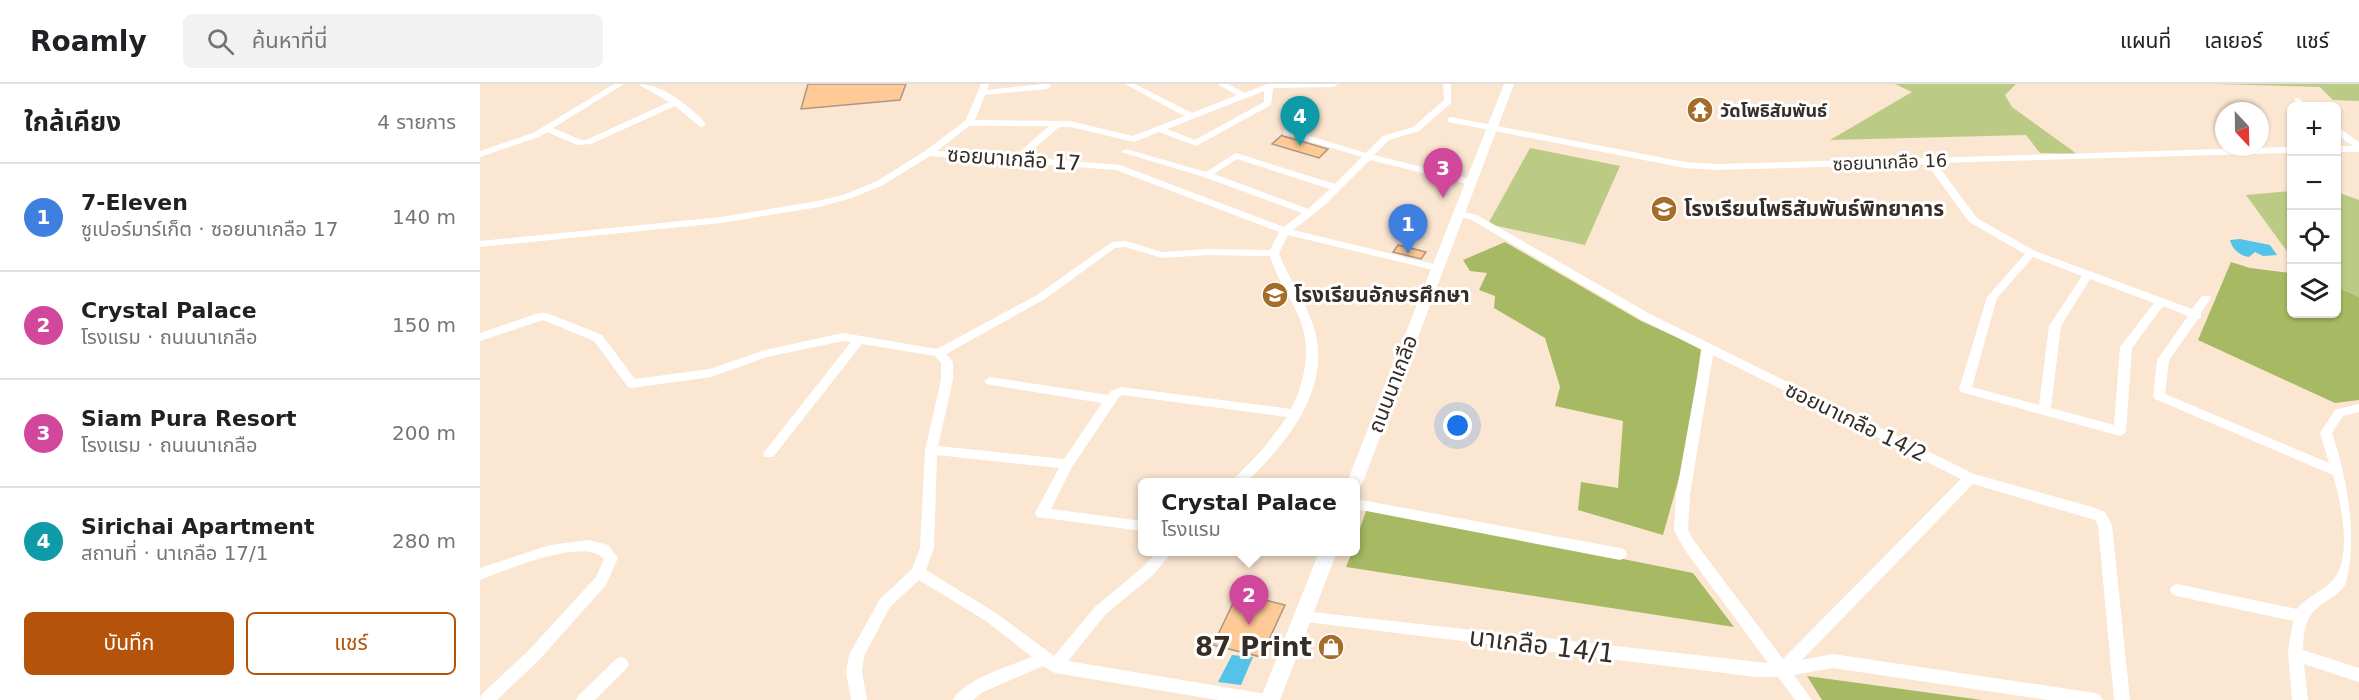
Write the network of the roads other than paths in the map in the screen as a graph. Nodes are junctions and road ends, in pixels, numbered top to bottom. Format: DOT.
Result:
graph roads {
  1 [pos="620,84"];
  2 [pos="642,84"];
  3 [pos="1129,84"];
  4 [pos="1221,84"];
  5 [pos="1334,84"];
  6 [pos="1448,84"];
  7 [pos="1509,84"];
  8 [pos="1047,86"];
  9 [pos="1269,86"];
  10 [pos="984,88"];
  11 [pos="1243,95"];
  12 [pos="676,102"];
  13 [pos="1191,116"];
  14 [pos="1451,120"];
  15 [pos="967,123"];
  16 [pos="1058,123"];
  17 [pos="702,124"];
  18 [pos="1492,128"];
  19 [pos="547,129"];
  20 [pos="1159,129"];
  21 [pos="1287,132"];
  22 [pos="2341,132"];
  23 [pos="1134,139"];
  24 [pos="2359,147"];
  25 [pos="2341,149"];
  26 [pos="2287,150"];
  27 [pos="1126,152"];
  28 [pos="928,153"];
  29 [pos="480,154"];
  30 [pos="1367,156"];
  31 [pos="1016,160"];
  32 [pos="1929,160"];
  33 [pos="1117,167"];
  34 [pos="1207,175"];
  35 [pos="1471,182"];
  36 [pos="1336,188"];
  37 [pos="1308,212"];
  38 [pos="1459,214"];
  39 [pos="1286,231"];
  40 [pos="480,244"];
  41 [pos="1274,253"];
  42 [pos="2031,253"];
  43 [pos="1438,268"];
  44 [pos="2088,274"];
  45 [pos="2206,298"];
  46 [pos="2161,301"];
  47 [pos="2196,315"];
  48 [pos="480,337"];
  49 [pos="860,339"];
  50 [pos="1707,349"];
  51 [pos="939,353"];
  52 [pos="990,381"];
  53 [pos="1110,400"];
  54 [pos="2359,408"];
  55 [pos="2044,411"];
  56 [pos="1296,414"];
  57 [pos="931,450"];
  58 [pos="769,454"];
  59 [pos="1067,464"];
  60 [pos="2338,472"];
  61 [pos="1242,478"];
  62 [pos="1357,478"];
  63 [pos="1970,478"];
  64 [pos="1360,505"];
  65 [pos="1138,525"];
  66 [pos="2354,547"];
  67 [pos="1620,554"];
  68 [pos="1161,556"];
  69 [pos="1326,556"];
  70 [pos="918,572"];
  71 [pos="480,574"];
  72 [pos="2177,590"];
  73 [pos="2299,616"];
  74 [pos="1303,617"];
  75 [pos="2297,655"];
  76 [pos="1050,662"];
  77 [pos="621,664"];
  78 [pos="1782,670"];
  79 [pos="2359,675"];
  80 [pos="484,698"];
  81 [pos="584,700"];
  82 [pos="859,700"];
  83 [pos="961,700"];
  84 [pos="1260,700"];
  85 [pos="1270,700"];
  86 [pos="1804,700"];
  87 [pos="2096,700"];
  88 [pos="2122,700"];
  89 [pos="2300,700"];
  1 -- 19 [label="street"];
  2 -- 12 [label="street"];
  3 -- 13 [label="street"];
  4 -- 11 [label="street"];
  5 -- 9 [label="street"];
  6 -- 30 [label="street"];
  7 -- 18 [label="street, ถนนนาเกลือ"];
  8 -- 10 [label="street"];
  9 -- 11 [label="street"];
  9 -- 20 [label="street"];
  10 -- 15 [label="street"];
  11 -- 13 [label="street"];
  12 -- 17 [label="street"];
  12 -- 19 [label="street"];
  13 -- 20 [label="street"];
  14 -- 18 [label="street, ซอยนาเกลือ 16"];
  15 -- 16 [label="street"];
  15 -- 28 [label="street"];
  16 -- 23 [label="street"];
  16 -- 31 [label="street"];
  18 -- 32 [label="street, ซอยนาเกลือ 16"];
  18 -- 35 [label="street, ถนนนาเกลือ"];
  19 -- 29 [label="street"];
  20 -- 23 [label="street"];
  21 -- 30 [label="street"];
  22 -- 24 [label="street"];
  23 -- 27 [label="street"];
  24 -- 25 [label="street"];
  26 -- 32 [label="street, ซอยนาเกลือ 16"];
  27 -- 33 [label="street"];
  27 -- 34 [label="street"];
  28 -- 31 [label="street, ซอยนาเกลือ 17"];
  28 -- 40 [label="street, ซอยนาเกลือ 17"];
  30 -- 35 [label="street"];
  30 -- 36 [label="street"];
  31 -- 33 [label="street, ซอยนาเกลือ 17"];
  32 -- 42 [label="street"];
  33 -- 39 [label="street, ซอยนาเกลือ 17"];
  34 -- 36 [label="street"];
  34 -- 37 [label="street"];
  35 -- 38 [label="street, ถนนนาเกลือ"];
  36 -- 37 [label="street"];
  37 -- 39 [label="street"];
  38 -- 43 [label="street, ถนนนาเกลือ"];
  38 -- 50 [label="street, ซอยนาเกลือ 14/2"];
  39 -- 41 [label="street"];
  39 -- 43 [label="street, ซอยนาเกลือ 17"];
  41 -- 51 [label="street"];
  41 -- 56 [label="street"];
  42 -- 44 [label="street"];
  42 -- 55 [label="street"];
  43 -- 62 [label="street, ถนนนาเกลือ"];
  44 -- 46 [label="street"];
  44 -- 55 [label="street"];
  45 -- 47 [label="street"];
  46 -- 47 [label="street"];
  46 -- 55 [label="street"];
  47 -- 60 [label="street"];
  48 -- 49 [label="street"];
  49 -- 51 [label="street"];
  49 -- 58 [label="street"];
  50 -- 63 [label="street, ซอยนาเกลือ 14/2"];
  50 -- 78 [label="street"];
  51 -- 57 [label="street"];
  52 -- 53 [label="street"];
  53 -- 56 [label="street"];
  53 -- 59 [label="street"];
  54 -- 60 [label="street"];
  56 -- 61 [label="street"];
  57 -- 59 [label="street"];
  57 -- 70 [label="street"];
  59 -- 65 [label="street"];
  60 -- 66 [label="street"];
  63 -- 78 [label="street"];
  63 -- 88 [label="street, ซอยนาเกลือ 14/2"];
  64 -- 67 [label="street"];
  66 -- 73 [label="street"];
  68 -- 76 [label="street"];
  69 -- 74 [label="street"];
  70 -- 76 [label="street"];
  70 -- 82 [label="street"];
  71 -- 80 [label="street"];
  72 -- 73 [label="street"];
  73 -- 75 [label="street"];
  74 -- 78 [label="street, นาเกลือ 14/1"];
  74 -- 85 [label="street"];
  75 -- 79 [label="street"];
  75 -- 89 [label="street"];
  76 -- 83 [label="street"];
  76 -- 84 [label="street"];
  77 -- 81 [label="street"];
  78 -- 86 [label="street"];
  78 -- 87 [label="street, นาเกลือ 14/1"];
}
